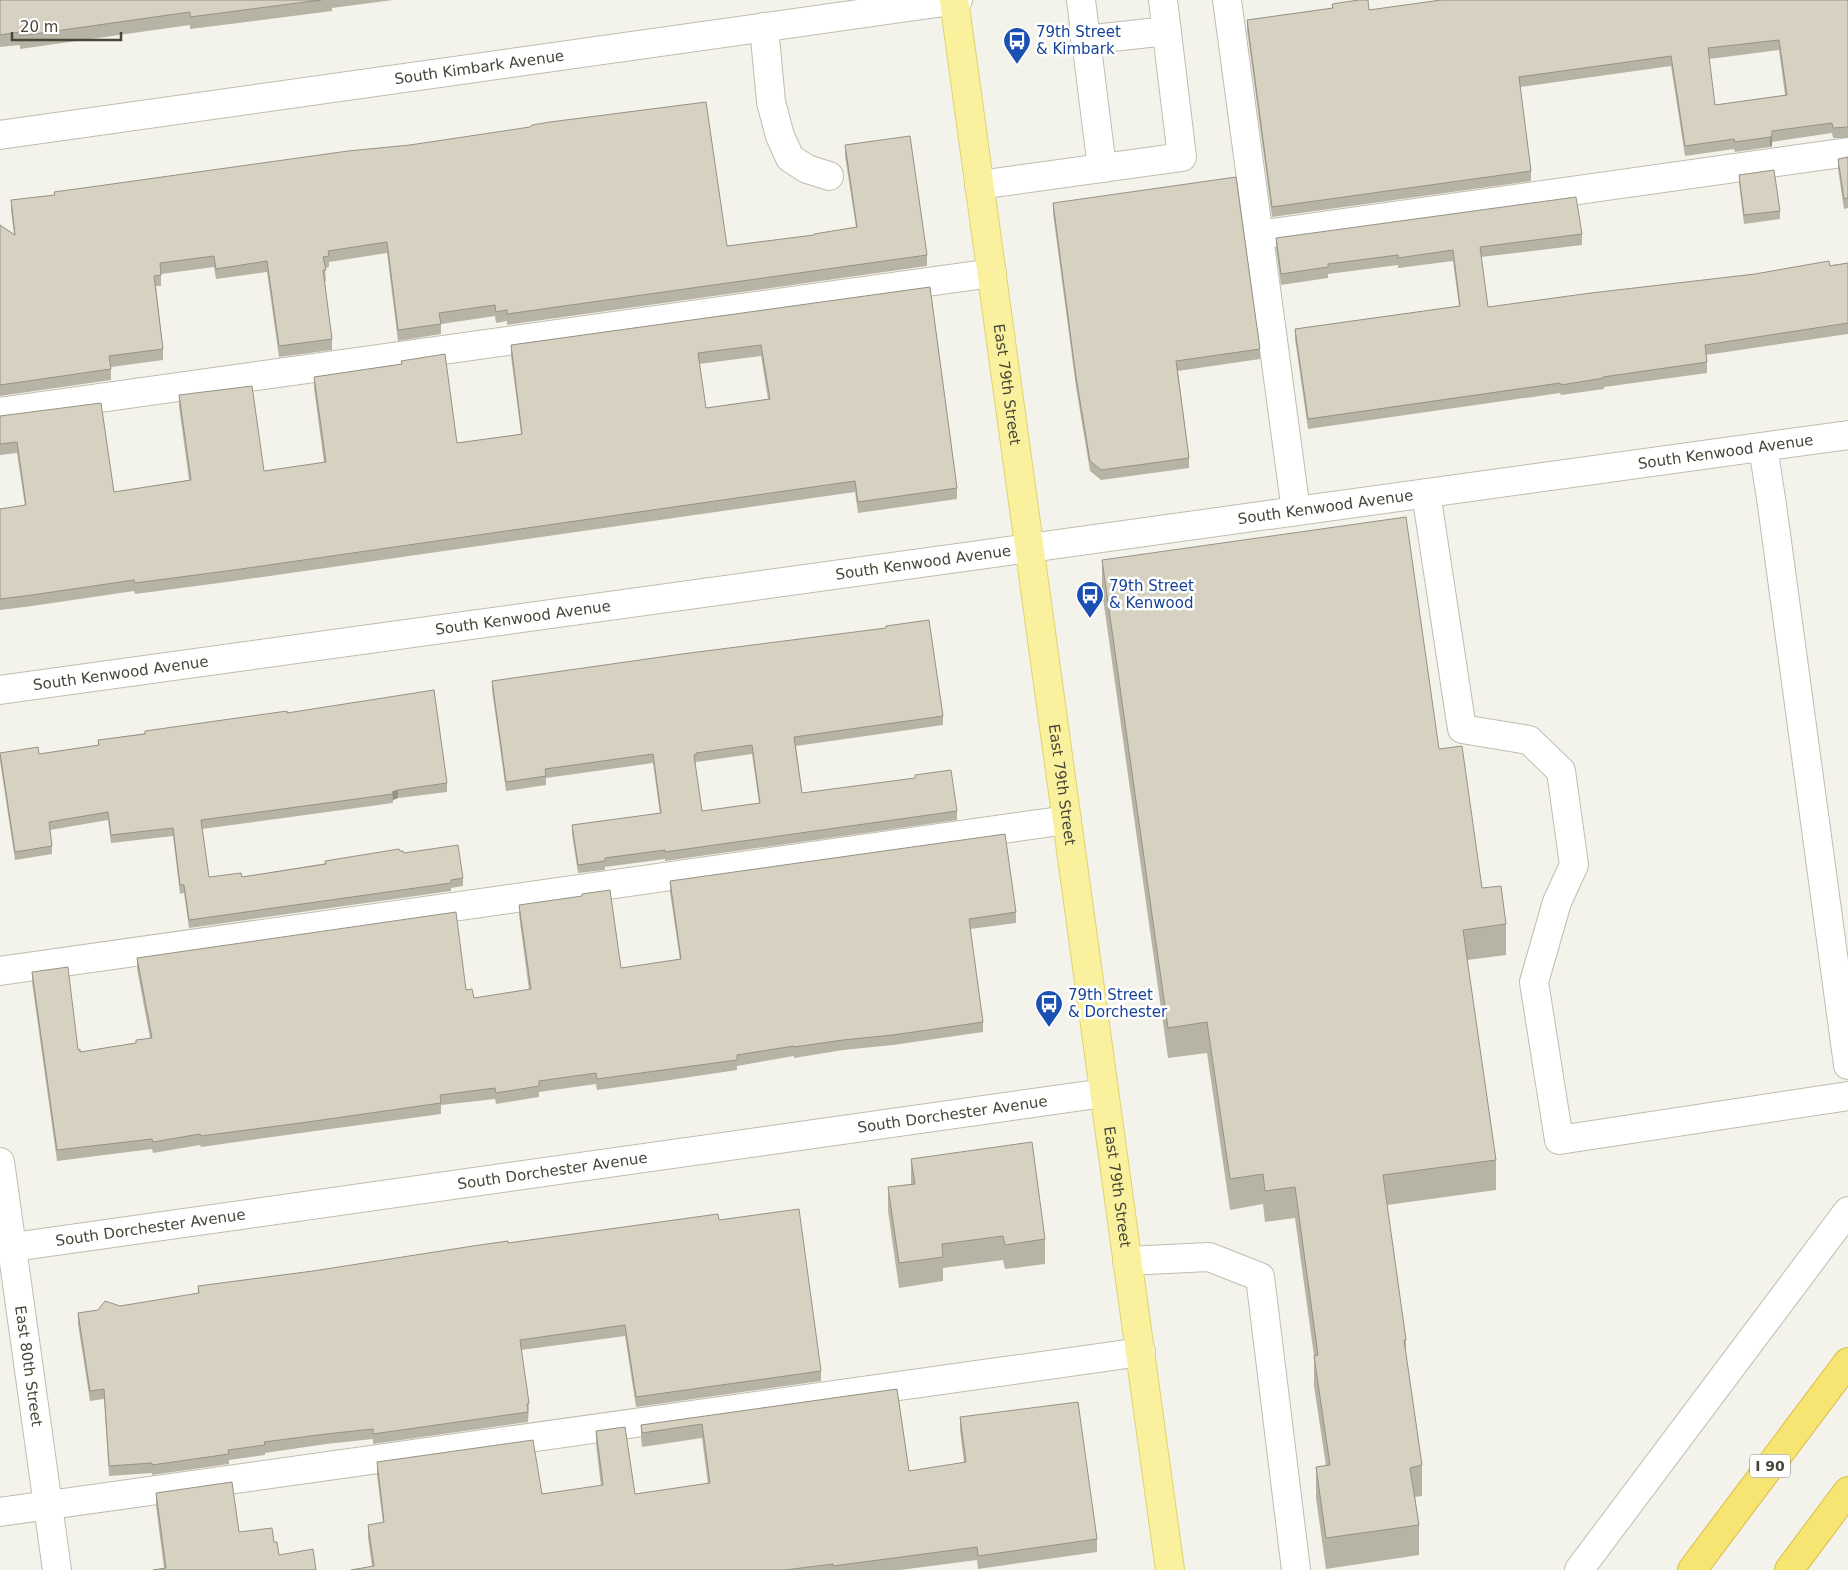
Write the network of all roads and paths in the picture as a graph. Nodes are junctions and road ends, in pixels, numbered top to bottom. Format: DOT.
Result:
graph roads {
  1 [pos="956,0"];
  2 [pos="1081,0"];
  3 [pos="1163,0"];
  4 [pos="1227,0"];
  5 [pos="764,27"];
  6 [pos="1167,31"];
  7 [pos="1086,40"];
  8 [pos="0,135"];
  9 [pos="1848,152"];
  10 [pos="1102,168"];
  11 [pos="829,176"];
  12 [pos="980,185"];
  13 [pos="1259,234"];
  14 [pos="992,273"];
  15 [pos="0,412"];
  16 [pos="1848,435"];
  17 [pos="1763,447"];
  18 [pos="1426,493"];
  19 [pos="1296,511"];
  20 [pos="1030,547"];
  21 [pos="0,690"];
  22 [pos="1067,820"];
  23 [pos="0,971"];
  24 [pos="1848,1065"];
  25 [pos="1104,1093"];
  26 [pos="1848,1096"];
  27 [pos="0,1162"];
  28 [pos="1848,1210"];
  29 [pos="6,1248"];
  30 [pos="1128,1261"];
  31 [pos="1140,1352"];
  32 [pos="1848,1362"];
  33 [pos="1848,1492"];
  34 [pos="48,1506"];
  35 [pos="0,1512"];
  36 [pos="56,1570"];
  37 [pos="1170,1570"];
  38 [pos="1296,1570"];
  39 [pos="1579,1570"];
  40 [pos="1692,1570"];
  41 [pos="1789,1570"];
  1 -- 5 [label="street, South Kimbark Avenue"];
  1 -- 12 [label="main road, East 79th Street"];
  2 -- 7 [label="street"];
  3 -- 6 [label="street"];
  4 -- 13 [label="street"];
  5 -- 8 [label="street, South Kimbark Avenue"];
  5 -- 11 [label="street"];
  6 -- 7 [label="street"];
  6 -- 10 [label="street"];
  7 -- 10 [label="street"];
  9 -- 13 [label="street"];
  10 -- 12 [label="street"];
  12 -- 14 [label="main road, East 79th Street"];
  13 -- 19 [label="street"];
  14 -- 15 [label="street"];
  14 -- 20 [label="main road, East 79th Street"];
  16 -- 17 [label="street, South Kenwood Avenue"];
  17 -- 18 [label="street, South Kenwood Avenue"];
  17 -- 24 [label="street"];
  18 -- 19 [label="street, South Kenwood Avenue"];
  18 -- 26 [label="street"];
  19 -- 20 [label="street, South Kenwood Avenue"];
  20 -- 21 [label="street, South Kenwood Avenue"];
  20 -- 22 [label="main road, East 79th Street"];
  22 -- 23 [label="street"];
  22 -- 25 [label="main road, East 79th Street"];
  25 -- 29 [label="street, South Dorchester Avenue"];
  25 -- 30 [label="main road, East 79th Street"];
  27 -- 29 [label="street, East 80th Street"];
  28 -- 39 [label="street"];
  29 -- 34 [label="street, East 80th Street"];
  30 -- 31 [label="main road, East 79th Street"];
  30 -- 38 [label="street"];
  31 -- 34 [label="street"];
  31 -- 37 [label="main road, East 79th Street"];
  32 -- 40 [label="highway, I 90"];
  33 -- 41 [label="highway"];
  34 -- 35 [label="street"];
  34 -- 36 [label="street, East 80th Street"];
}
